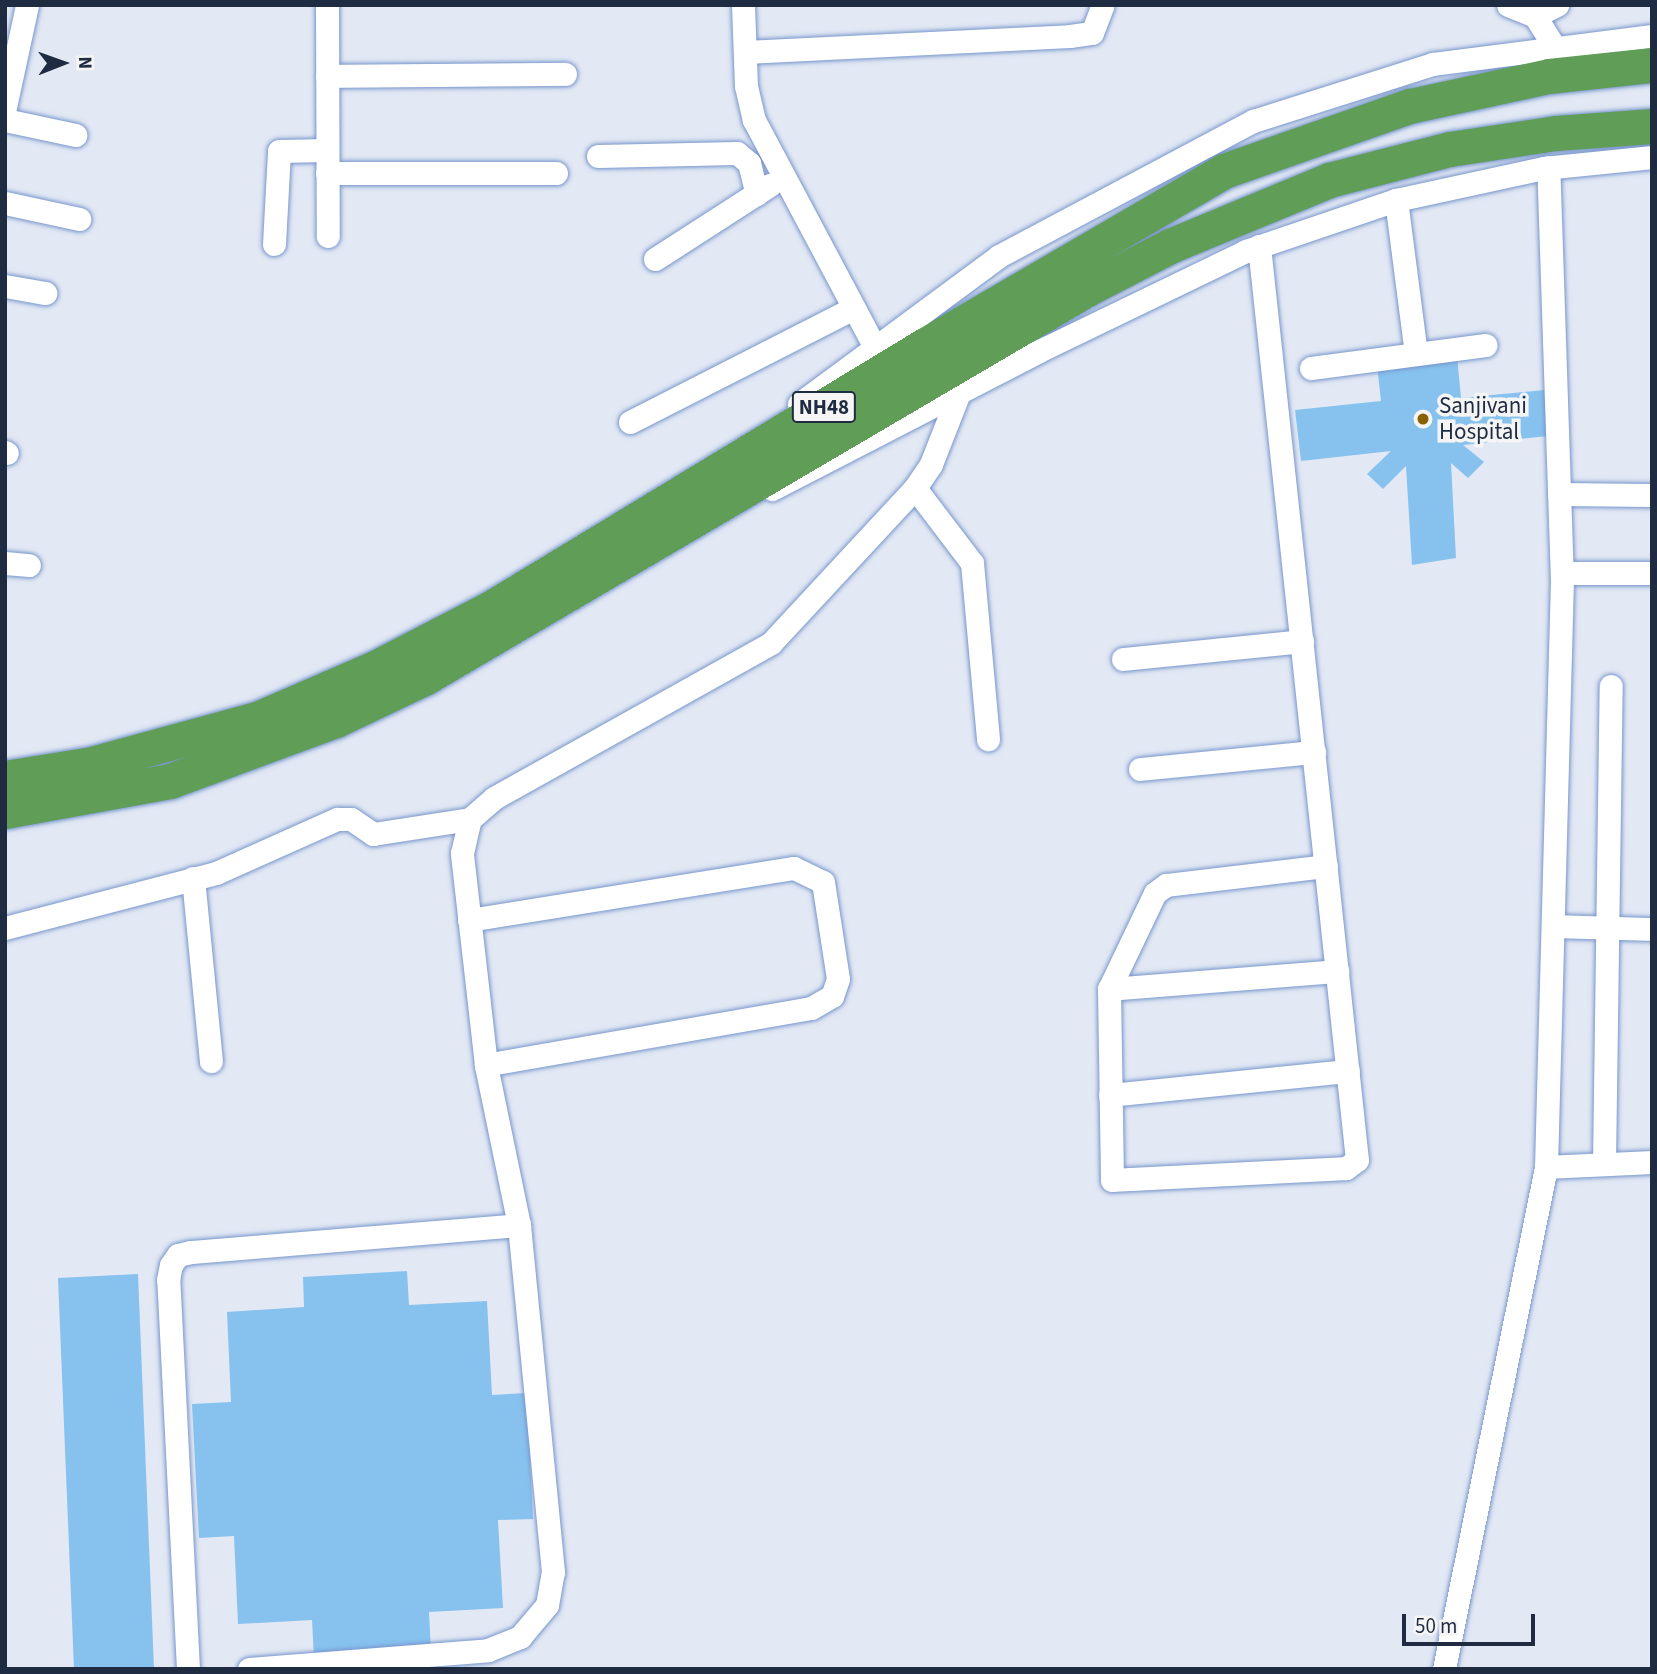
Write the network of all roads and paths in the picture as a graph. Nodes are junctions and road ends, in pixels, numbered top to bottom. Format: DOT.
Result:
graph roads {
  1 [pos="27,5"];
  2 [pos="327,5"];
  3 [pos="743,5"];
  4 [pos="1103,5"];
  5 [pos="1508,5"];
  6 [pos="1557,5"];
  7 [pos="1535,10"];
  8 [pos="1652,36"];
  9 [pos="12,44"];
  10 [pos="1554,47"];
  11 [pos="745,52"];
  12 [pos="1652,65"];
  13 [pos="565,74"];
  14 [pos="327,76"];
  15 [pos="5,107"];
  16 [pos="5,120"];
  17 [pos="1652,126"];
  18 [pos="75,135"];
  19 [pos="598,156"];
  20 [pos="1652,157"];
  21 [pos="327,161"];
  22 [pos="1548,167"];
  23 [pos="556,173"];
  24 [pos="784,176"];
  25 [pos="757,194"];
  26 [pos="1396,200"];
  27 [pos="5,203"];
  28 [pos="79,219"];
  29 [pos="328,236"];
  30 [pos="274,244"];
  31 [pos="1259,246"];
  32 [pos="655,259"];
  33 [pos="5,286"];
  34 [pos="45,293"];
  35 [pos="854,308"];
  36 [pos="1485,345"];
  37 [pos="875,348"];
  38 [pos="1416,354"];
  39 [pos="1311,368"];
  40 [pos="959,393"];
  41 [pos="630,422"];
  42 [pos="915,488"];
  43 [pos="1559,494"];
  44 [pos="1652,495"];
  45 [pos="678,513"];
  46 [pos="5,563"];
  47 [pos="29,565"];
  48 [pos="1562,573"];
  49 [pos="1652,573"];
  50 [pos="1302,641"];
  51 [pos="1123,659"];
  52 [pos="1611,686"];
  53 [pos="988,739"];
  54 [pos="1314,752"];
  55 [pos="1140,769"];
  56 [pos="5,778"];
  57 [pos="5,811"];
  58 [pos="470,819"];
  59 [pos="1326,866"];
  60 [pos="193,878"];
  61 [pos="469,920"];
  62 [pos="1556,926"];
  63 [pos="5,928"];
  64 [pos="1607,928"];
  65 [pos="1652,929"];
  66 [pos="1337,971"];
  67 [pos="1110,989"];
  68 [pos="211,1061"];
  69 [pos="486,1065"];
  70 [pos="1348,1070"];
  71 [pos="1110,1095"];
  72 [pos="1652,1162"];
  73 [pos="1604,1164"];
  74 [pos="1546,1167"];
  75 [pos="519,1225"];
  76 [pos="188,1669"];
  77 [pos="249,1669"];
  78 [pos="1444,1669"];
  1 -- 9 [label="street"];
  2 -- 14 [label="street"];
  3 -- 11 [label="street"];
  4 -- 11 [label="street"];
  5 -- 7 [label="street"];
  6 -- 7 [label="street"];
  7 -- 10 [label="street"];
  8 -- 10 [label="street"];
  9 -- 15 [label="street"];
  10 -- 37 [label="street"];
  11 -- 24 [label="street"];
  12 -- 45 [label="highway, NH48"];
  13 -- 14 [label="street"];
  14 -- 21 [label="street"];
  16 -- 18 [label="street"];
  17 -- 45 [label="highway, NH48"];
  19 -- 25 [label="street"];
  20 -- 22 [label="street"];
  21 -- 23 [label="street"];
  21 -- 29 [label="street"];
  21 -- 30 [label="street"];
  22 -- 26 [label="street"];
  22 -- 43 [label="street"];
  24 -- 25 [label="street"];
  24 -- 35 [label="street"];
  25 -- 32 [label="street"];
  26 -- 31 [label="street"];
  26 -- 38 [label="street"];
  27 -- 28 [label="street"];
  31 -- 40 [label="street"];
  31 -- 50 [label="street"];
  33 -- 34 [label="street"];
  35 -- 37 [label="street"];
  35 -- 41 [label="street"];
  36 -- 38 [label="street"];
  37 -- 45 [label="street"];
  38 -- 39 [label="street"];
  40 -- 42 [label="street"];
  40 -- 45 [label="street"];
  42 -- 53 [label="street"];
  42 -- 58 [label="street"];
  43 -- 44 [label="street"];
  43 -- 48 [label="street"];
  45 -- 56 [label="highway, NH48"];
  45 -- 57 [label="highway, NH48"];
  46 -- 47 [label="street"];
  48 -- 49 [label="street"];
  48 -- 62 [label="street"];
  50 -- 51 [label="street"];
  50 -- 54 [label="street"];
  52 -- 64 [label="street"];
  54 -- 55 [label="street"];
  54 -- 59 [label="street"];
  58 -- 60 [label="street"];
  58 -- 61 [label="street"];
  59 -- 66 [label="street"];
  59 -- 67 [label="street"];
  60 -- 63 [label="street"];
  60 -- 68 [label="street"];
  61 -- 69 [label="street"];
  61 -- 69 [label="street"];
  62 -- 64 [label="street"];
  62 -- 74 [label="street"];
  64 -- 65 [label="street"];
  64 -- 73 [label="street"];
  66 -- 67 [label="street"];
  66 -- 70 [label="street"];
  67 -- 71 [label="street"];
  69 -- 75 [label="street"];
  70 -- 71 [label="street"];
  70 -- 71 [label="street"];
  72 -- 73 [label="street"];
  73 -- 74 [label="street"];
  74 -- 78 [label="street"];
  75 -- 76 [label="street"];
  75 -- 77 [label="street"];
}
